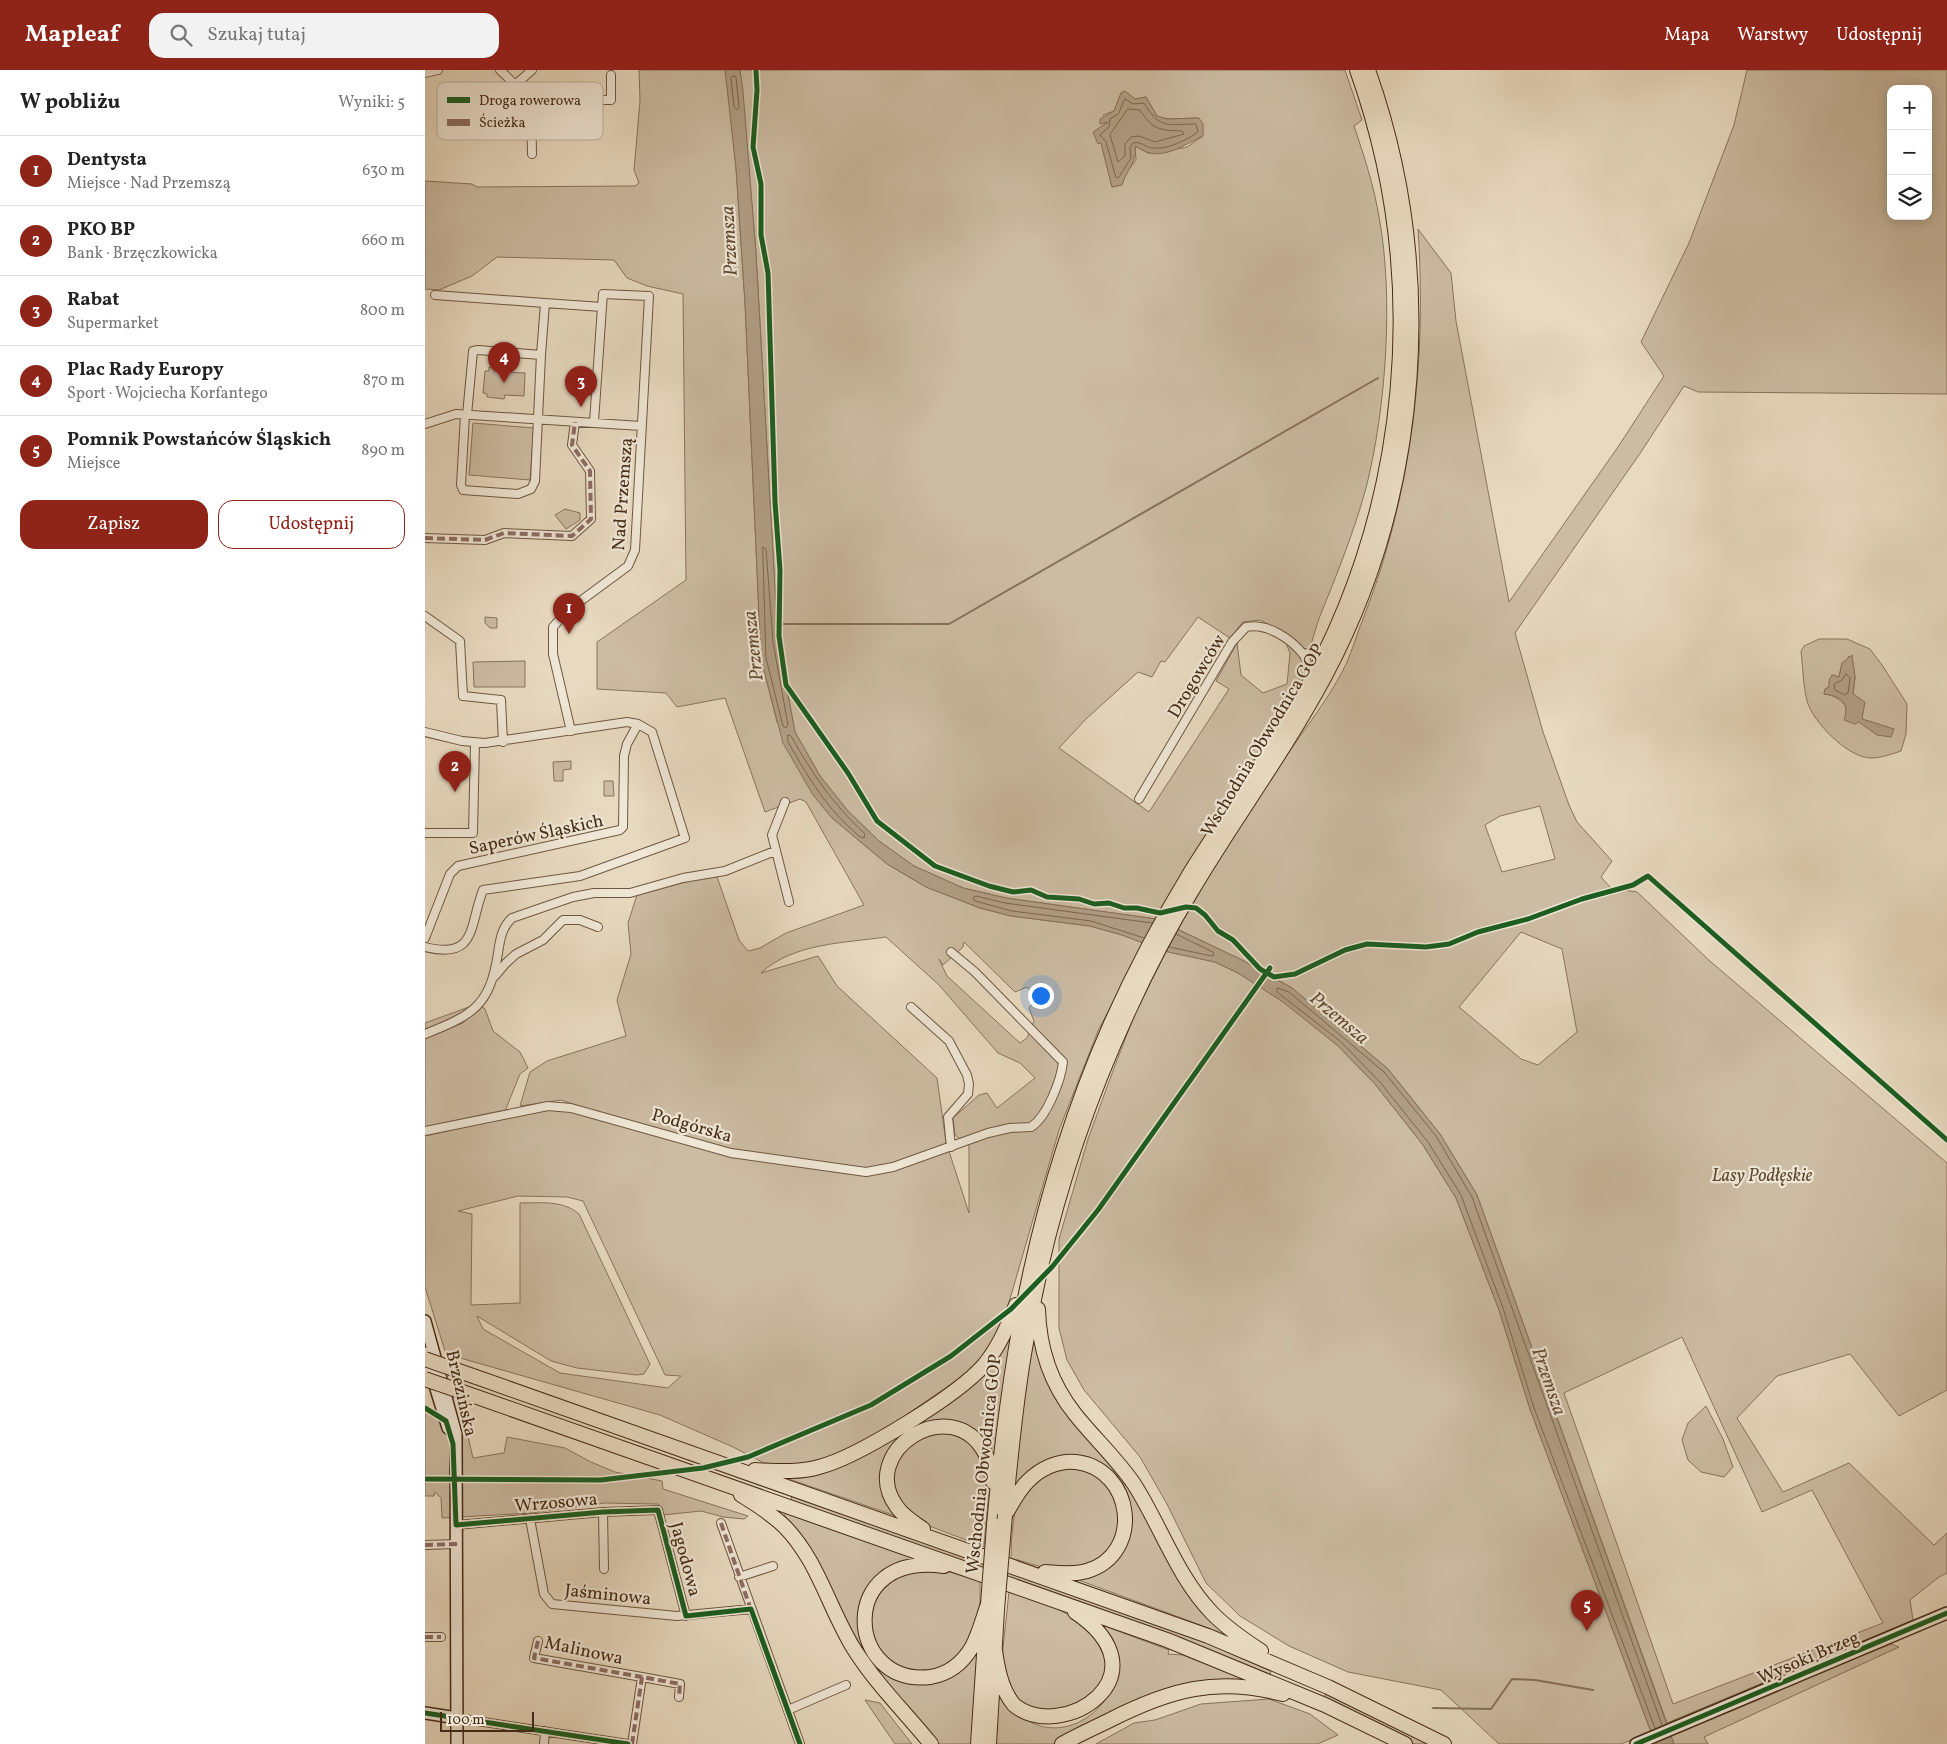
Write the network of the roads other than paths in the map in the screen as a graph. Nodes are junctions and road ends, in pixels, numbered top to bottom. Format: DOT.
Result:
graph roads {
  1 [pos="438,70"];
  2 [pos="500,70"];
  3 [pos="532,70"];
  4 [pos="1357,70"];
  5 [pos="1368,70"];
  6 [pos="425,73"];
  7 [pos="611,75"];
  8 [pos="512,82"];
  9 [pos="518,82"];
  10 [pos="603,100"];
  11 [pos="531,140"];
  12 [pos="531,154"];
  13 [pos="435,296"];
  14 [pos="545,303"];
  15 [pos="602,308"];
  16 [pos="541,355"];
  17 [pos="466,415"];
  18 [pos="540,419"];
  19 [pos="575,422"];
  20 [pos="594,422"];
  21 [pos="425,424"];
  22 [pos="641,426"];
  23 [pos="425,538"];
  24 [pos="425,616"];
  25 [pos="1327,648"];
  26 [pos="1303,654"];
  27 [pos="1310,683"];
  28 [pos="638,724"];
  29 [pos="571,731"];
  30 [pos="425,732"];
  31 [pos="503,742"];
  32 [pos="475,743"];
  33 [pos="1139,799"];
  34 [pos="785,802"];
  35 [pos="425,833"];
  36 [pos="775,851"];
  37 [pos="1198,870"];
  38 [pos="789,902"];
  39 [pos="598,927"];
  40 [pos="425,938"];
  41 [pos="425,947"];
  42 [pos="951,952"];
  43 [pos="495,977"];
  44 [pos="911,1007"];
  45 [pos="425,1034"];
  46 [pos="425,1132"];
  47 [pos="951,1147"];
  48 [pos="1030,1292"];
  49 [pos="425,1321"];
  50 [pos="425,1353"];
  51 [pos="425,1359"];
  52 [pos="425,1379"];
  53 [pos="456,1465"];
  54 [pos="739,1470"];
  55 [pos="726,1484"];
  56 [pos="997,1498"];
  57 [pos="658,1510"];
  58 [pos="603,1512"];
  59 [pos="1005,1515"];
  60 [pos="530,1518"];
  61 [pos="721,1523"];
  62 [pos="456,1525"];
  63 [pos="938,1539"];
  64 [pos="457,1544"];
  65 [pos="425,1545"];
  66 [pos="773,1566"];
  67 [pos="1021,1568"];
  68 [pos="604,1569"];
  69 [pos="971,1570"];
  70 [pos="739,1578"];
  71 [pos="1057,1600"];
  72 [pos="992,1607"];
  73 [pos="751,1609"];
  74 [pos="1947,1613"];
  75 [pos="686,1616"];
  76 [pos="441,1637"];
  77 [pos="425,1638"];
  78 [pos="538,1641"];
  79 [pos="994,1644"];
  80 [pos="1287,1668"];
  81 [pos="642,1677"];
  82 [pos="846,1685"];
  83 [pos="679,1697"];
  84 [pos="1325,1705"];
  85 [pos="788,1710"];
  86 [pos="425,1714"];
  87 [pos="457,1718"];
  88 [pos="545,1731"];
  89 [pos="1638,1743"];
  90 [pos="457,1744"];
  91 [pos="544,1744"];
  92 [pos="628,1744"];
  93 [pos="632,1744"];
  94 [pos="801,1744"];
  95 [pos="931,1744"];
  96 [pos="978,1744"];
  97 [pos="989,1744"];
  98 [pos="1062,1744"];
  99 [pos="1405,1744"];
  100 [pos="1444,1744"];
  1 -- 6 [label="street"];
  2 -- 8 [label="street"];
  3 -- 9 [label="street"];
  4 -- 25 [label="highway, Wschodnia Obwodnica GOP"];
  5 -- 37 [label="highway, Wschodnia Obwodnica GOP"];
  7 -- 10 [label="street"];
  11 -- 12 [label="street"];
  13 -- 14 [label="street"];
  14 -- 15 [label="street"];
  14 -- 16 [label="street"];
  15 -- 20 [label="street"];
  15 -- 22 [label="street, Nad Przemszą"];
  16 -- 17 [label="street"];
  16 -- 18 [label="street"];
  17 -- 18 [label="street"];
  17 -- 18 [label="street"];
  17 -- 21 [label="street"];
  18 -- 19 [label="street"];
  19 -- 20 [label="street"];
  19 -- 23 [label="street"];
  20 -- 22 [label="street"];
  22 -- 29 [label="street, Nad Przemszą"];
  24 -- 31 [label="street"];
  25 -- 26 [label="street"];
  25 -- 27 [label="highway, Wschodnia Obwodnica GOP"];
  26 -- 27 [label="street"];
  26 -- 33 [label="street, Drogowców"];
  27 -- 37 [label="highway, Wschodnia Obwodnica GOP"];
  28 -- 29 [label="street"];
  28 -- 40 [label="street, Saperów Śląskich"];
  28 -- 41 [label="street"];
  29 -- 31 [label="street"];
  30 -- 32 [label="street"];
  31 -- 32 [label="street"];
  32 -- 35 [label="street"];
  34 -- 36 [label="street"];
  36 -- 38 [label="street"];
  36 -- 43 [label="street"];
  37 -- 48 [label="highway, Wschodnia Obwodnica GOP"];
  39 -- 43 [label="street"];
  42 -- 47 [label="street, Podgórska"];
  43 -- 45 [label="street"];
  44 -- 47 [label="street"];
  46 -- 47 [label="street, Podgórska"];
  48 -- 54 [label="highway"];
  48 -- 56 [label="highway, Wschodnia Obwodnica GOP"];
  48 -- 59 [label="highway, Wschodnia Obwodnica GOP"];
  48 -- 80 [label="highway"];
  49 -- 53 [label="main road, Brzezińska"];
  50 -- 53 [label="main road, Brzezińska"];
  51 -- 54 [label="highway, bridge"];
  52 -- 55 [label="highway, bridge"];
  53 -- 62 [label="main road, Brzezińska"];
  54 -- 63 [label="highway"];
  55 -- 69 [label="highway"];
  55 -- 95 [label="highway"];
  56 -- 63 [label="highway"];
  56 -- 72 [label="highway, Wschodnia Obwodnica GOP, bridge"];
  57 -- 58 [label="street, Wrzosowa"];
  57 -- 75 [label="street, Jagodowa"];
  58 -- 60 [label="street, Wrzosowa"];
  58 -- 68 [label="street, Wrzosowa"];
  59 -- 67 [label="highway"];
  59 -- 72 [label="highway, Wschodnia Obwodnica GOP, bridge"];
  60 -- 62 [label="street, Wrzosowa"];
  60 -- 75 [label="street, Jaśminowa"];
  61 -- 70 [label="street"];
  62 -- 64 [label="main road, Brzezińska"];
  63 -- 67 [label="highway"];
  64 -- 65 [label="street"];
  64 -- 87 [label="main road, Brzezińska"];
  66 -- 70 [label="street"];
  67 -- 80 [label="highway"];
  69 -- 71 [label="highway"];
  69 -- 72 [label="highway"];
  70 -- 73 [label="street"];
  71 -- 79 [label="highway"];
  71 -- 84 [label="highway"];
  72 -- 79 [label="highway, Wschodnia Obwodnica GOP"];
  72 -- 96 [label="highway, Wschodnia Obwodnica GOP"];
  73 -- 75 [label="street, Jaśminowa"];
  73 -- 85 [label="street"];
  74 -- 89 [label="main road, Wysoki Brzeg"];
  76 -- 77 [label="street"];
  78 -- 81 [label="street, Malinowa"];
  79 -- 97 [label="highway, Wschodnia Obwodnica GOP"];
  80 -- 100 [label="highway"];
  81 -- 83 [label="street, Malinowa"];
  81 -- 93 [label="street, Malinowa"];
  82 -- 85 [label="street"];
  84 -- 98 [label="highway"];
  84 -- 99 [label="highway"];
  85 -- 94 [label="street"];
  86 -- 87 [label="main road"];
  87 -- 88 [label="street"];
  87 -- 90 [label="main road, Brzezińska"];
  88 -- 91 [label="street"];
  88 -- 92 [label="street"];
}
